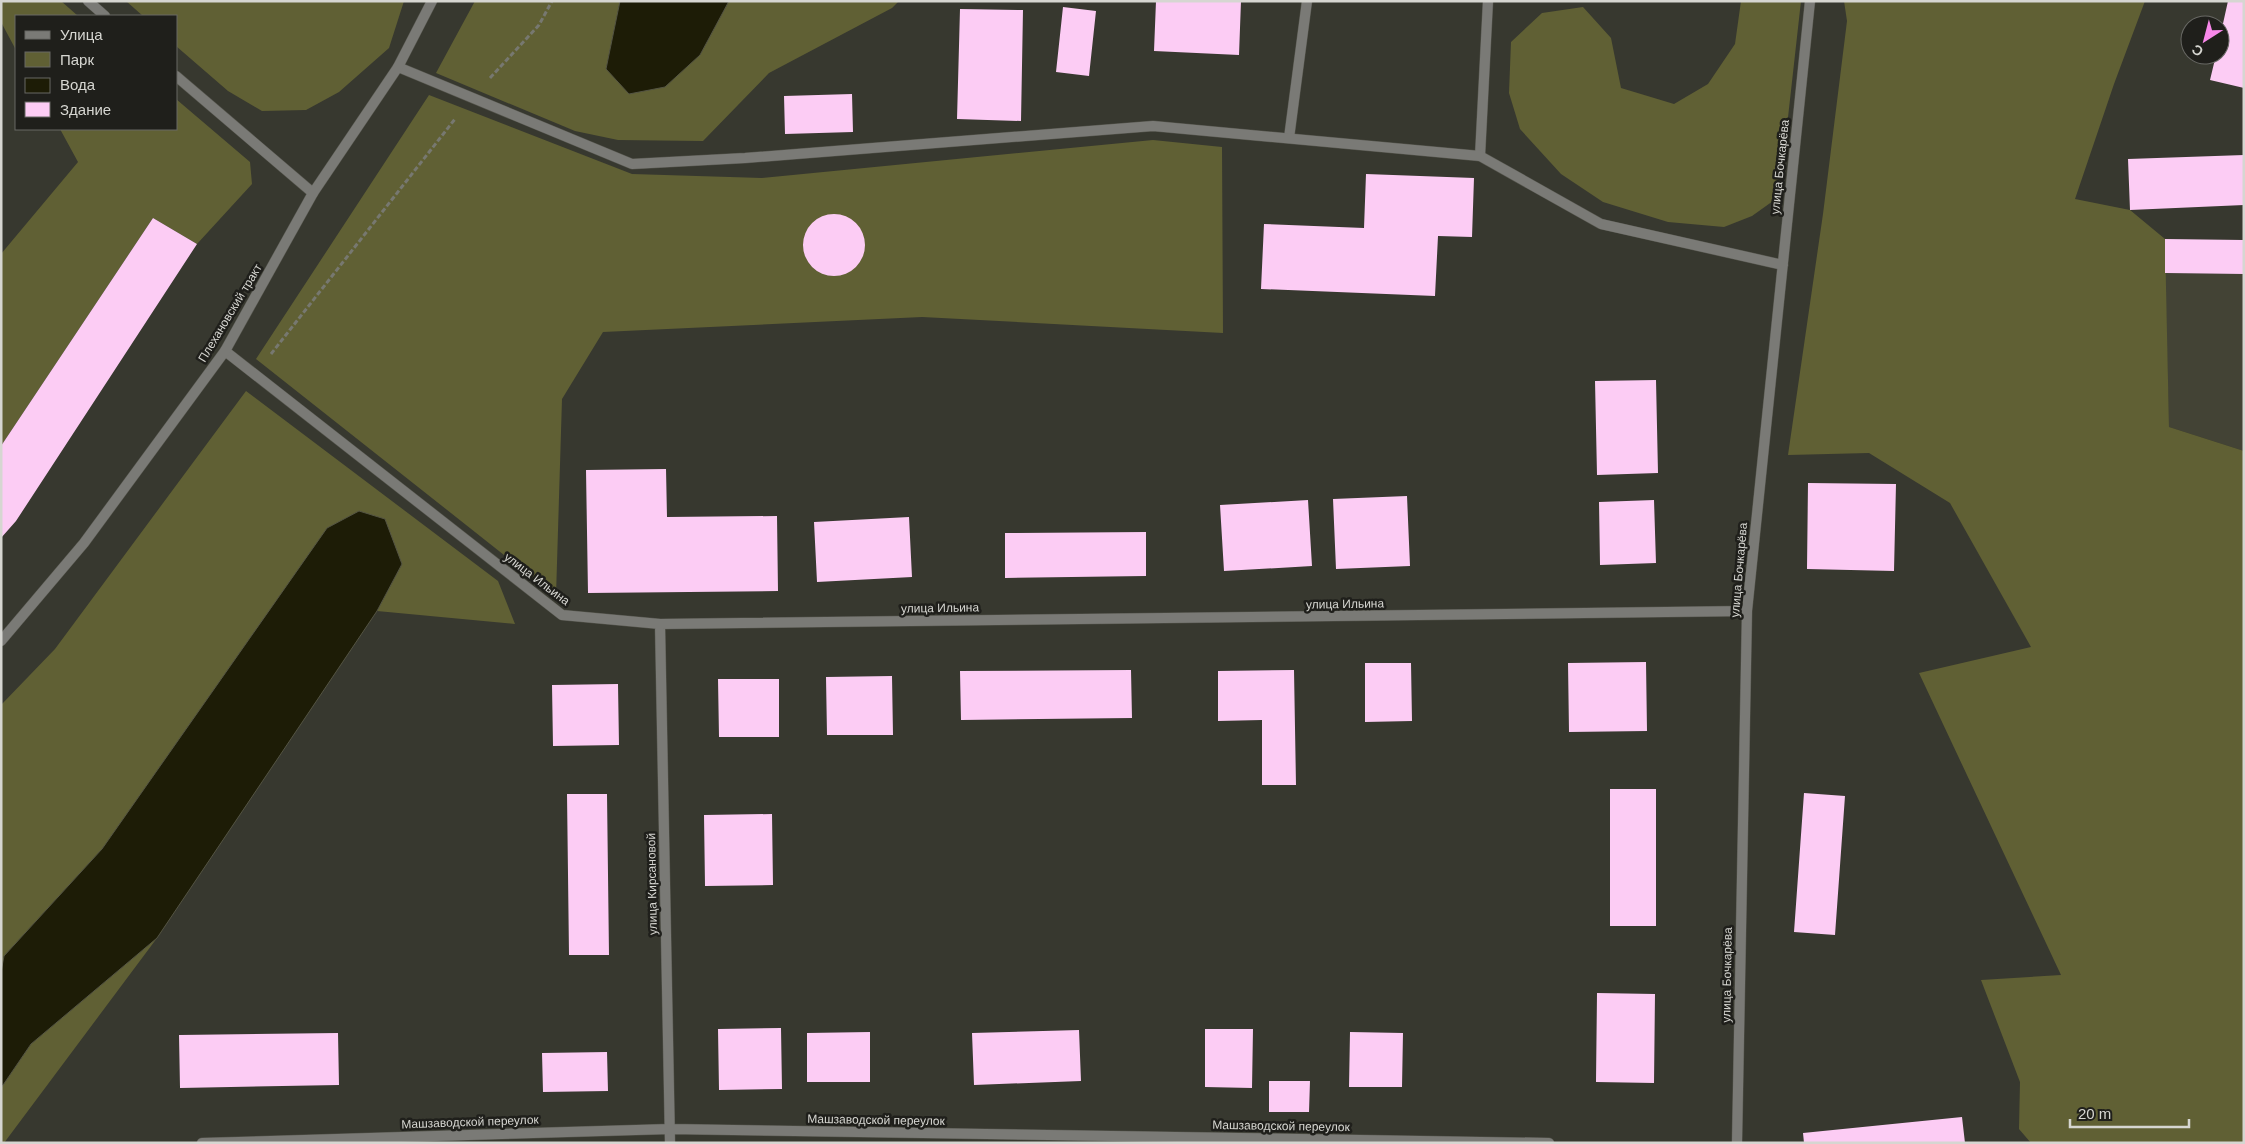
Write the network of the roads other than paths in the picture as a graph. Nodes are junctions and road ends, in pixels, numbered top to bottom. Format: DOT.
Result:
graph roads {
  1 [pos="88,1"];
  2 [pos="432,1"];
  3 [pos="1308,1"];
  4 [pos="1488,1"];
  5 [pos="1810,1"];
  6 [pos="105,15"];
  7 [pos="398,67"];
  8 [pos="178,78"];
  9 [pos="1289,138"];
  10 [pos="1480,156"];
  11 [pos="313,192"];
  12 [pos="1783,265"];
  13 [pos="225,351"];
  14 [pos="1747,611"];
  15 [pos="660,624"];
  16 [pos="1,640"];
  17 [pos="670,1129"];
  18 [pos="202,1143"];
  19 [pos="670,1143"];
  20 [pos="1548,1143"];
  21 [pos="1737,1143"];
  1 -- 6 [label="street"];
  2 -- 7 [label="street, Плехановский тракт"];
  3 -- 9 [label="street"];
  4 -- 10 [label="street"];
  5 -- 12 [label="street, улица Бочкарёва"];
  7 -- 9 [label="street"];
  7 -- 11 [label="street, Плехановский тракт"];
  8 -- 11 [label="street"];
  9 -- 10 [label="street"];
  10 -- 12 [label="street"];
  11 -- 13 [label="street, Плехановский тракт"];
  12 -- 14 [label="street, улица Бочкарёва"];
  13 -- 15 [label="street, улица Ильина"];
  13 -- 16 [label="street, Плехановский тракт"];
  14 -- 15 [label="street, улица Ильина"];
  14 -- 21 [label="street, улица Бочкарёва"];
  15 -- 17 [label="street, улица Кирсановой"];
  17 -- 18 [label="street, Машзаводской переулок"];
  17 -- 19 [label="street, улица Кирсановой"];
  17 -- 20 [label="street, Машзаводской переулок"];
}
